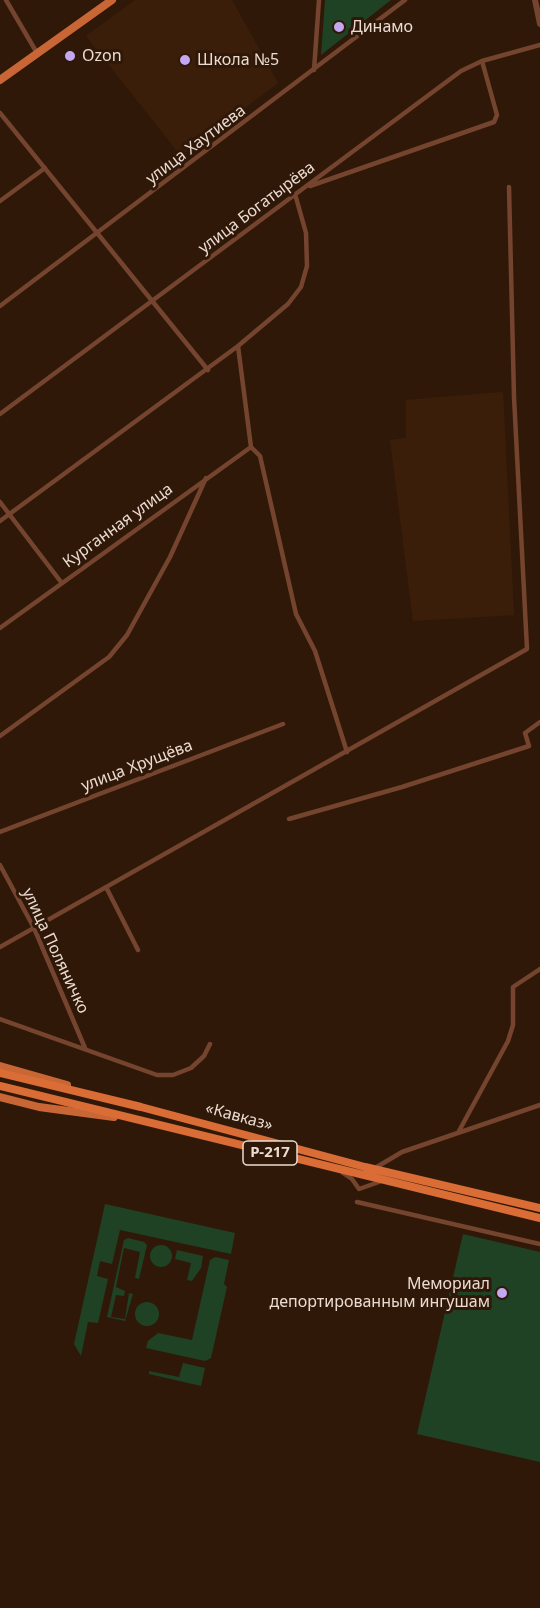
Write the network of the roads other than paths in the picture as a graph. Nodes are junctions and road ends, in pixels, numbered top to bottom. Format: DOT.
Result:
graph roads {
  1 [pos="6,0"];
  2 [pos="112,0"];
  3 [pos="319,0"];
  4 [pos="405,0"];
  5 [pos="535,0"];
  6 [pos="540,24"];
  7 [pos="540,45"];
  8 [pos="37,53"];
  9 [pos="482,61"];
  10 [pos="314,70"];
  11 [pos="0,79"];
  12 [pos="0,113"];
  13 [pos="45,168"];
  14 [pos="509,187"];
  15 [pos="304,188"];
  16 [pos="295,194"];
  17 [pos="0,201"];
  18 [pos="97,234"];
  19 [pos="151,302"];
  20 [pos="0,306"];
  21 [pos="238,346"];
  22 [pos="208,370"];
  23 [pos="0,414"];
  24 [pos="251,447"];
  25 [pos="206,477"];
  26 [pos="0,502"];
  27 [pos="9,514"];
  28 [pos="0,521"];
  29 [pos="61,582"];
  30 [pos="0,627"];
  31 [pos="540,722"];
  32 [pos="283,724"];
  33 [pos="0,736"];
  34 [pos="347,752"];
  35 [pos="289,819"];
  36 [pos="0,832"];
  37 [pos="0,865"];
  38 [pos="106,888"];
  39 [pos="34,928"];
  40 [pos="0,947"];
  41 [pos="138,950"];
  42 [pos="540,969"];
  43 [pos="0,1020"];
  44 [pos="210,1044"];
  45 [pos="86,1048"];
  46 [pos="0,1066"];
  47 [pos="0,1073"];
  48 [pos="0,1086"];
  49 [pos="0,1097"];
  50 [pos="540,1106"];
  51 [pos="141,1107"];
  52 [pos="146,1121"];
  53 [pos="459,1131"];
  54 [pos="393,1158"];
  55 [pos="374,1169"];
  56 [pos="338,1170"];
  57 [pos="396,1174"];
  58 [pos="384,1182"];
  59 [pos="357,1202"];
  60 [pos="540,1208"];
  61 [pos="540,1218"];
  62 [pos="540,1244"];
  1 -- 8 [label="street"];
  2 -- 8 [label="main road"];
  3 -- 10 [label="street"];
  4 -- 10 [label="street, улица Хаутиева"];
  5 -- 6 [label="street"];
  7 -- 9 [label="street, улица Богатырёва"];
  8 -- 11 [label="main road"];
  9 -- 15 [label="street, улица Богатырёва"];
  9 -- 15 [label="street"];
  10 -- 18 [label="street, улица Хаутиева"];
  12 -- 13 [label="street"];
  13 -- 17 [label="street"];
  13 -- 18 [label="street"];
  14 -- 34 [label="street"];
  15 -- 16 [label="street, улица Богатырёва"];
  16 -- 19 [label="street, улица Богатырёва"];
  16 -- 21 [label="street"];
  18 -- 19 [label="street"];
  18 -- 20 [label="street, улица Хаутиева"];
  19 -- 22 [label="street"];
  19 -- 23 [label="street, улица Богатырёва"];
  21 -- 22 [label="street"];
  21 -- 24 [label="street"];
  22 -- 27 [label="street"];
  24 -- 25 [label="street, Курганная улица"];
  24 -- 34 [label="street"];
  25 -- 29 [label="street, Курганная улица"];
  25 -- 33 [label="street"];
  26 -- 27 [label="street"];
  27 -- 28 [label="street"];
  27 -- 29 [label="street"];
  29 -- 30 [label="street, Курганная улица"];
  31 -- 35 [label="street"];
  32 -- 36 [label="street, улица Хрущёва"];
  34 -- 38 [label="street"];
  37 -- 39 [label="street, улица Поляничко"];
  38 -- 39 [label="street"];
  38 -- 41 [label="street"];
  39 -- 40 [label="street"];
  39 -- 45 [label="street, улица Поляничко"];
  42 -- 53 [label="street"];
  43 -- 45 [label="street"];
  44 -- 45 [label="street"];
  46 -- 51 [label="main road, Р-217"];
  47 -- 51 [label="highway, «Кавказ» / Р-217"];
  48 -- 52 [label="highway, «Кавказ» / Р-217"];
  49 -- 52 [label="main road, Р-217"];
  50 -- 53 [label="street"];
  51 -- 55 [label="highway, «Кавказ» / Р-217"];
  52 -- 56 [label="highway, «Кавказ» / Р-217"];
  53 -- 54 [label="street"];
  54 -- 55 [label="street"];
  54 -- 57 [label="street"];
  55 -- 57 [label="highway, «Кавказ» / Р-217"];
  56 -- 58 [label="highway, «Кавказ» / Р-217"];
  56 -- 58 [label="street"];
  57 -- 60 [label="highway, «Кавказ» / Р-217"];
  58 -- 61 [label="highway, «Кавказ» / Р-217"];
  59 -- 62 [label="street"];
}
